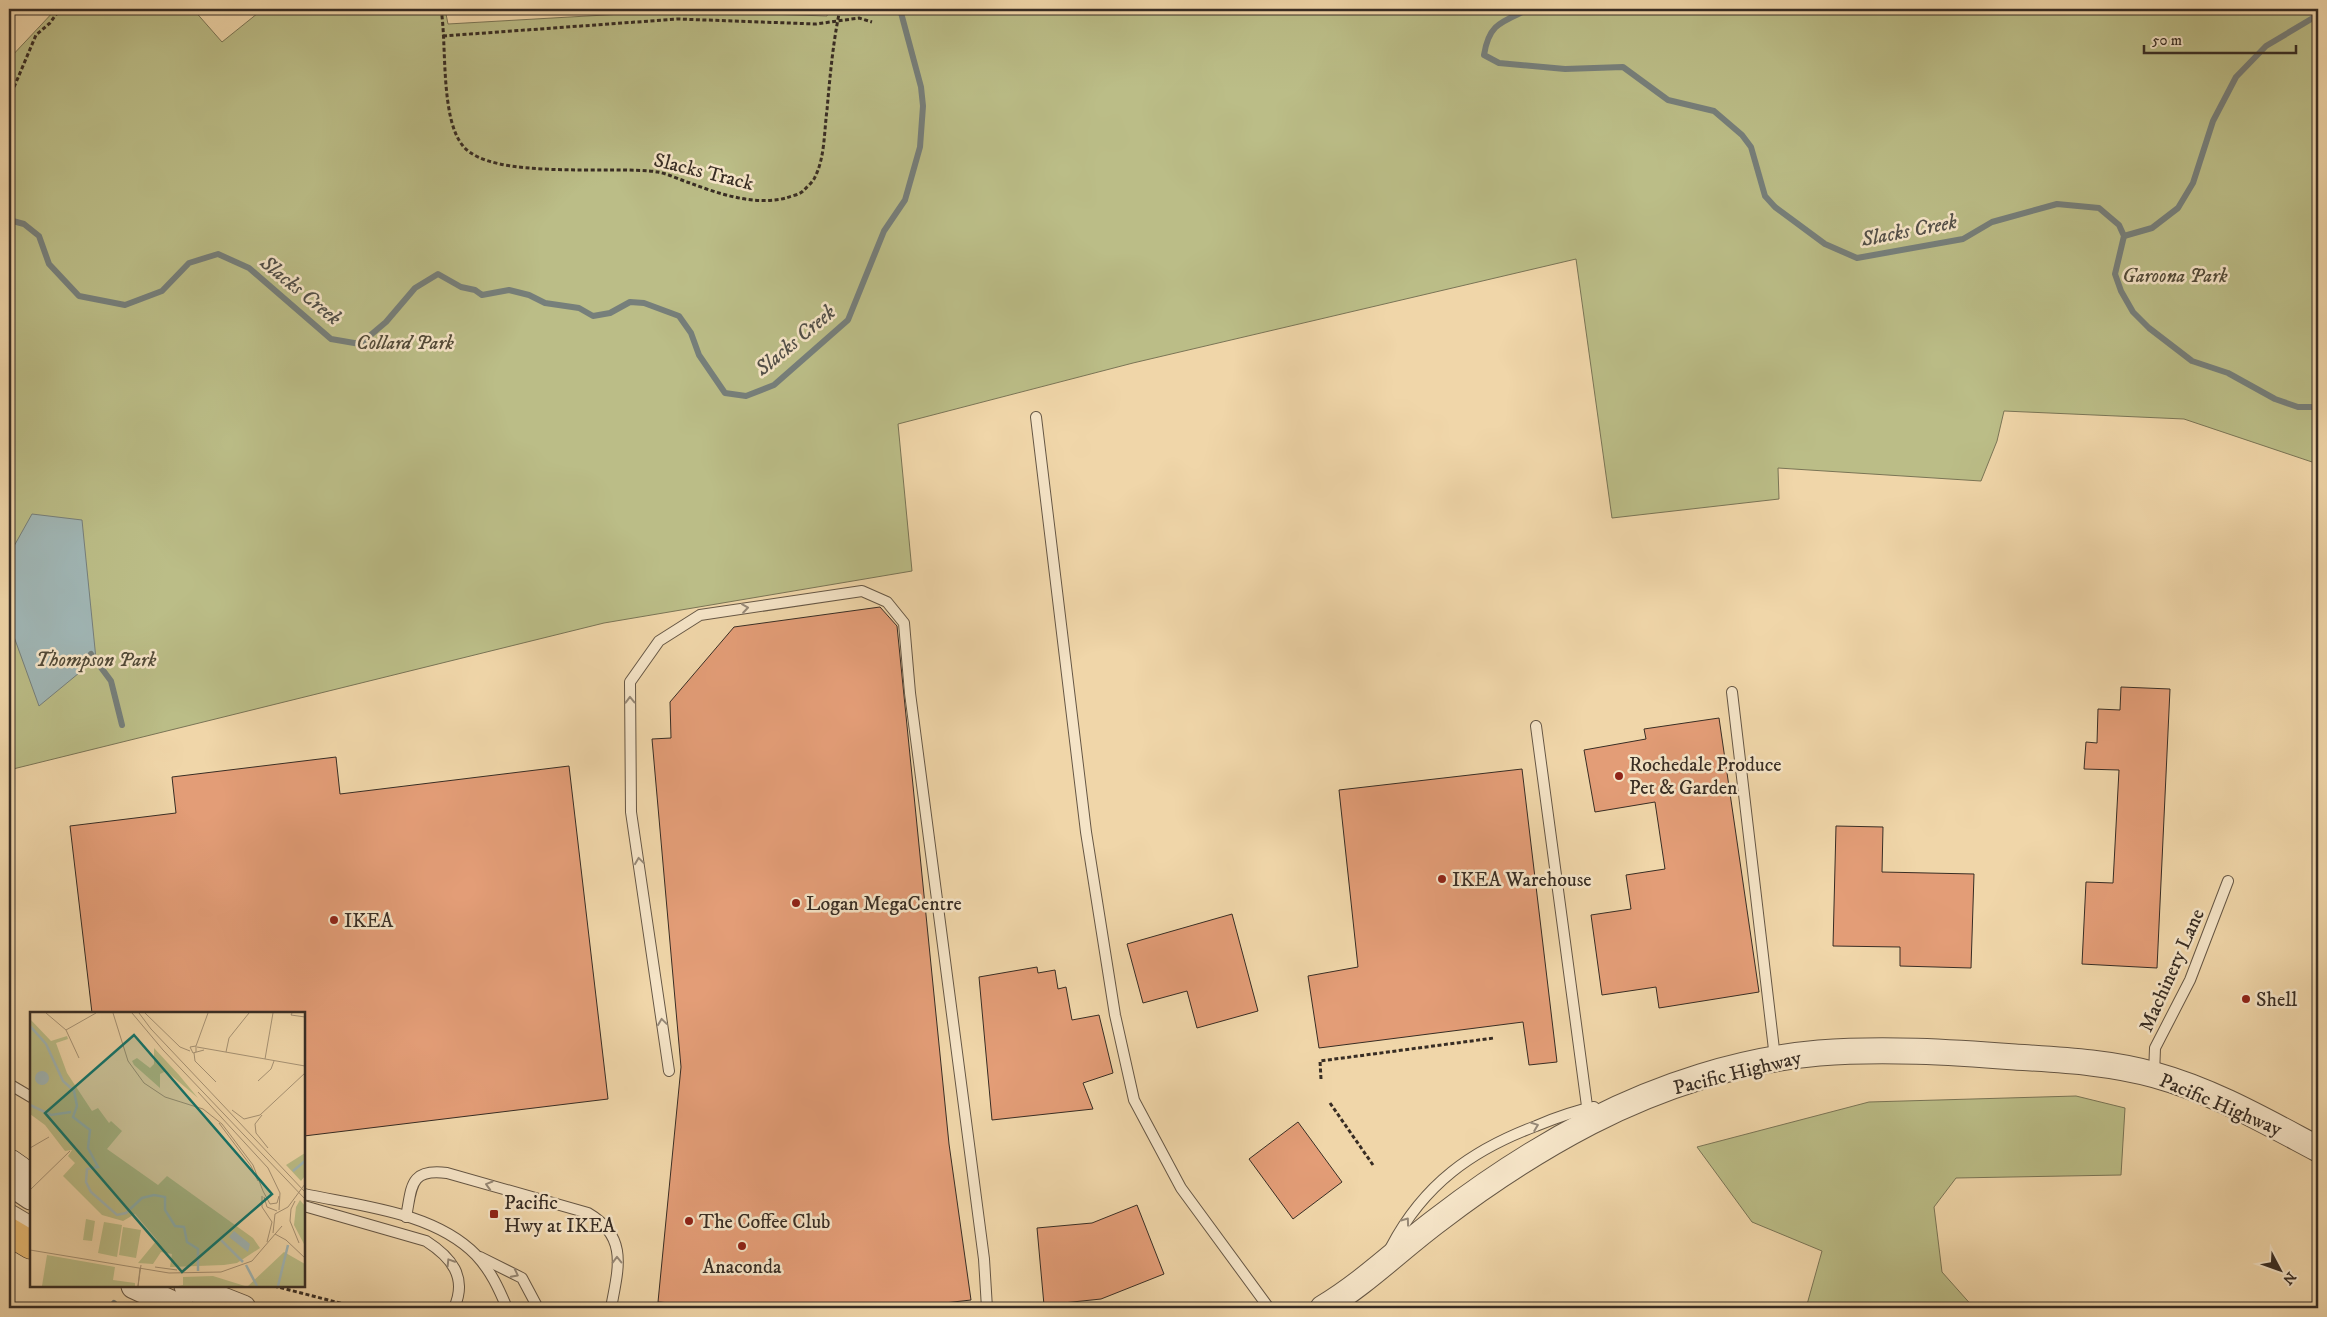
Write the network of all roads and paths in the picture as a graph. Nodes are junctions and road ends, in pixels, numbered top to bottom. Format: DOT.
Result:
graph roads {
  1 [pos="60,9"];
  2 [pos="441,9"];
  3 [pos="840,9"];
  4 [pos="838,20"];
  5 [pos="872,22"];
  6 [pos="443,36"];
  7 [pos="9,99"];
  8 [pos="1036,417"];
  9 [pos="1732,692"];
  10 [pos="1536,726"];
  11 [pos="2228,882"];
  12 [pos="1494,1038"];
  13 [pos="1775,1059"];
  14 [pos="669,1070"];
  15 [pos="2154,1075"];
  16 [pos="1321,1079"];
  17 [pos="9,1084"];
  18 [pos="30,1095"];
  19 [pos="1330,1103"];
  20 [pos="1588,1115"];
  21 [pos="2318,1149"];
  22 [pos="9,1163"];
  23 [pos="1373,1165"];
  24 [pos="9,1182"];
  25 [pos="30,1184"];
  26 [pos="305,1194"];
  27 [pos="30,1196"];
  28 [pos="305,1206"];
  29 [pos="9,1217"];
  30 [pos="406,1217"];
  31 [pos="30,1229"];
  32 [pos="9,1232"];
  33 [pos="30,1243"];
  34 [pos="476,1256"];
  35 [pos="136,1287"];
  36 [pos="190,1287"];
  37 [pos="278,1287"];
  38 [pos="182,1308"];
  39 [pos="243,1308"];
  40 [pos="359,1308"];
  41 [pos="454,1308"];
  42 [pos="507,1308"];
  43 [pos="538,1308"];
  44 [pos="612,1308"];
  45 [pos="987,1308"];
  46 [pos="1269,1308"];
  47 [pos="1323,1308"];
  1 -- 7 [label="path"];
  2 -- 6 [label="path, Slacks Track"];
  3 -- 4 [label="path, Slacks Track"];
  4 -- 5 [label="path"];
  4 -- 6 [label="path"];
  4 -- 6 [label="path, Slacks Track"];
  8 -- 46 [label="lane"];
  9 -- 13 [label="lane"];
  10 -- 20 [label="lane"];
  11 -- 15 [label="lane, Machinery Lane"];
  12 -- 16 [label="path"];
  13 -- 15 [label="street, Pacific Highway"];
  13 -- 20 [label="street, Pacific Highway"];
  14 -- 45 [label="lane, one-way"];
  15 -- 21 [label="street, Pacific Highway"];
  17 -- 18 [label="lane"];
  19 -- 23 [label="path"];
  20 -- 47 [label="street, Pacific Highway"];
  22 -- 25 [label="main road"];
  24 -- 27 [label="street"];
  26 -- 30 [label="lane"];
  41 -- 28 [label="lane, one-way"];
  29 -- 31 [label="street"];
  30 -- 34 [label="lane"];
  44 -- 30 [label="lane, one-way"];
  32 -- 33 [label="highway"];
  34 -- 42 [label="lane"];
  34 -- 43 [label="lane, one-way"];
  35 -- 38 [label="street"];
  36 -- 39 [label="street"];
  37 -- 40 [label="path"];
}
